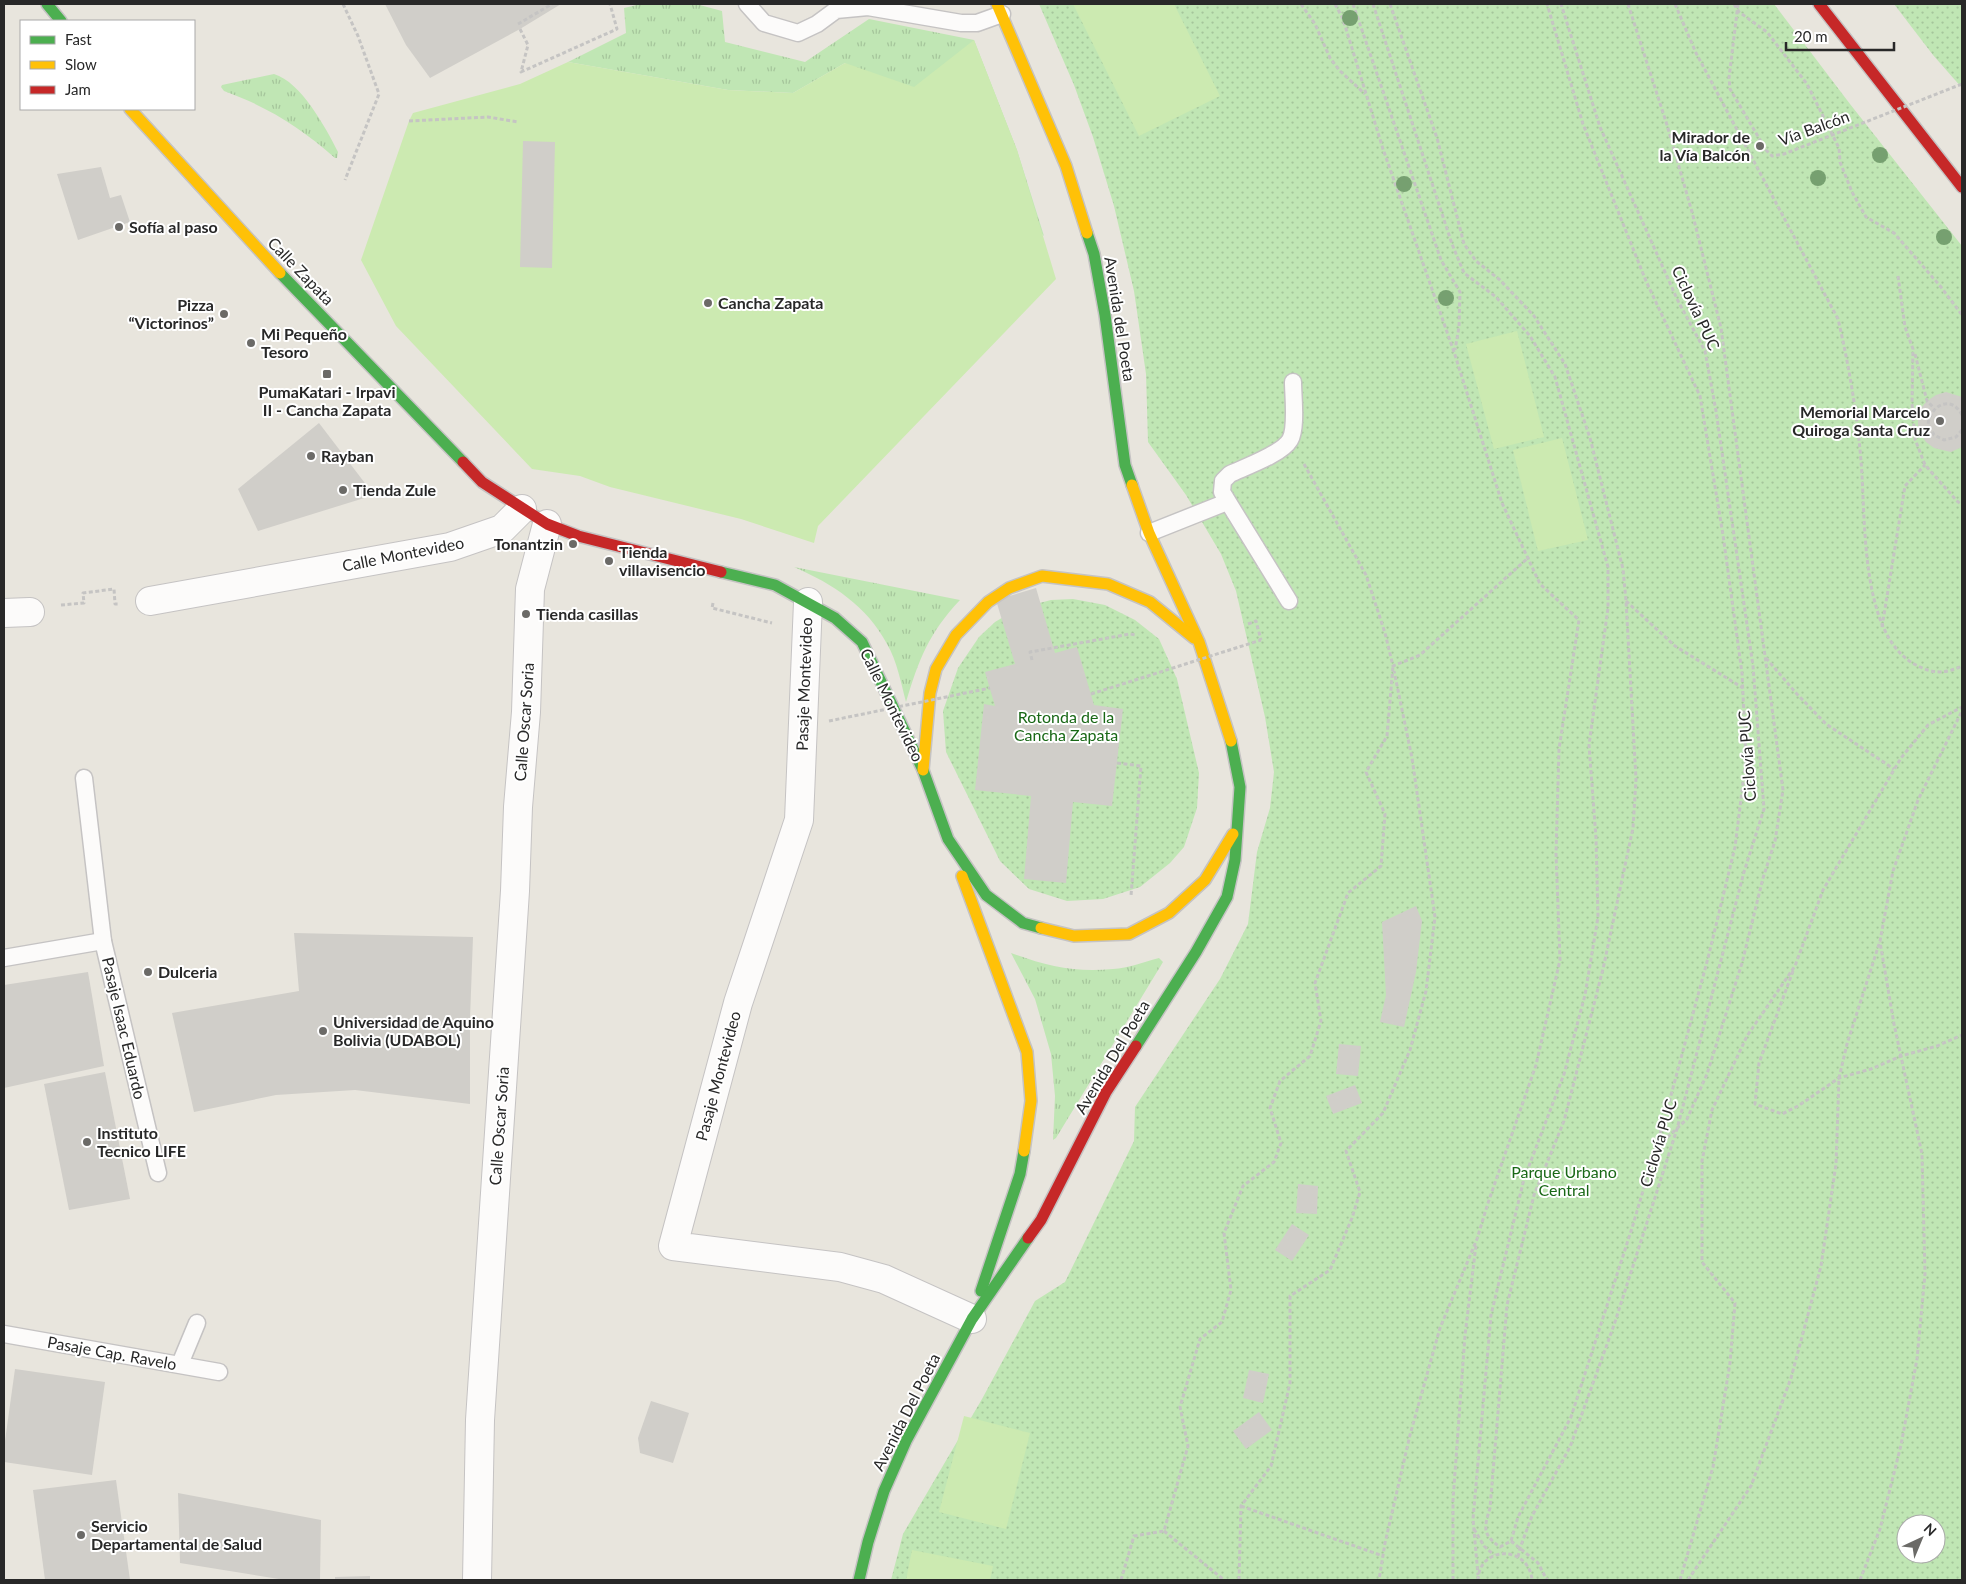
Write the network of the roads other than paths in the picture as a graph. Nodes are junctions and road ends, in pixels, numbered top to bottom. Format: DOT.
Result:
graph roads {
  1 [pos="47,4"];
  2 [pos="747,4"];
  3 [pos="1819,4"];
  4 [pos="999,9"];
  5 [pos="60,20"];
  6 [pos="131,110"];
  7 [pos="1962,187"];
  8 [pos="1293,382"];
  9 [pos="1227,502"];
  10 [pos="522,509"];
  11 [pos="547,524"];
  12 [pos="1149,533"];
  13 [pos="150,601"];
  14 [pos="1289,601"];
  15 [pos="808,602"];
  16 [pos="1199,642"];
  17 [pos="923,770"];
  18 [pos="84,778"];
  19 [pos="1237,827"];
  20 [pos="948,839"];
  21 [pos="103,941"];
  22 [pos="4,958"];
  23 [pos="158,1173"];
  24 [pos="972,1319"];
  25 [pos="197,1323"];
  26 [pos="4,1334"];
  27 [pos="180,1364"];
  28 [pos="219,1372"];
  29 [pos="477,1580"];
  30 [pos="860,1580"];
  1 -- 5 [label="main road"];
  2 -- 4 [label="lane"];
  3 -- 7 [label="main road"];
  4 -- 12 [label="main road, Avenida del Poeta"];
  6 -- 10 [label="main road, Calle Zapata"];
  8 -- 9 [label="lane"];
  9 -- 12 [label="lane"];
  9 -- 14 [label="lane"];
  10 -- 11 [label="main road, Calle Montevideo"];
  10 -- 13 [label="street, Calle Montevideo"];
  11 -- 15 [label="main road, Calle Montevideo"];
  11 -- 29 [label="street, Calle Oscar Soria"];
  12 -- 16 [label="main road, Avenida del Poeta"];
  15 -- 17 [label="main road, Calle Montevideo"];
  15 -- 24 [label="street, Pasaje Montevideo"];
  16 -- 17 [label="main road"];
  16 -- 19 [label="main road, Avenida Del Poeta"];
  17 -- 20 [label="main road, Calle Montevideo"];
  18 -- 21 [label="lane, Pasaje Isaac Eduardo"];
  19 -- 20 [label="main road"];
  19 -- 24 [label="main road, Avenida Del Poeta"];
  20 -- 24 [label="main road, Avenida Del Poeta"];
  21 -- 22 [label="lane, Pasaje Isaac Eduardo"];
  21 -- 23 [label="lane, Pasaje Isaac Eduardo"];
  24 -- 30 [label="main road, Avenida Del Poeta"];
  25 -- 27 [label="lane"];
  26 -- 27 [label="lane, Pasaje Cap. Ravelo"];
  27 -- 28 [label="lane, Pasaje Cap. Ravelo"];
}
